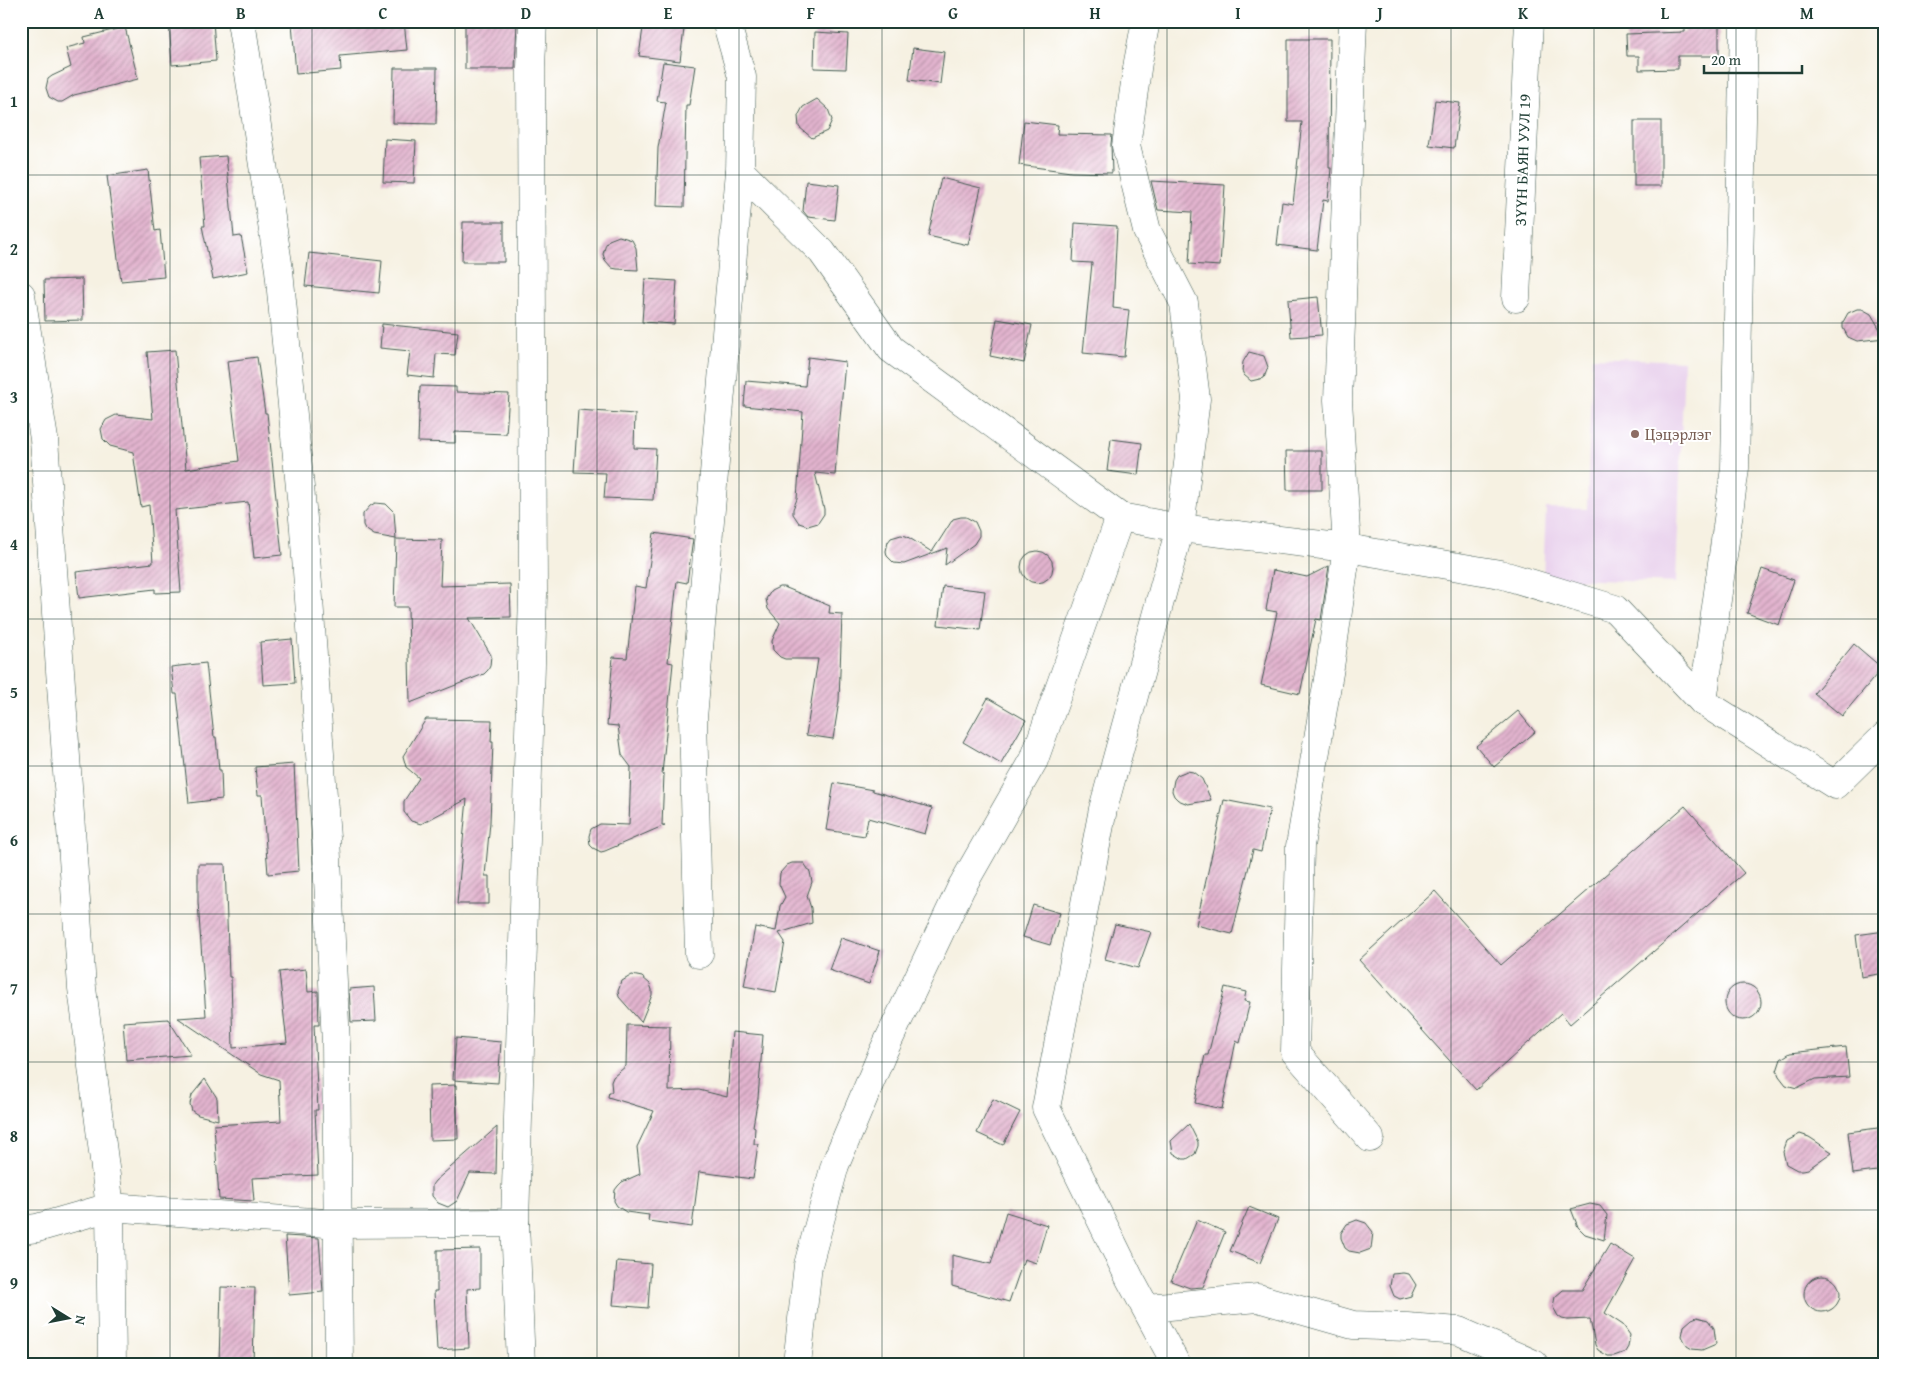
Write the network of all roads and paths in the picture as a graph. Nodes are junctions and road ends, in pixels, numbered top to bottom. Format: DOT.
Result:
graph roads {
  1 [pos="241,21"];
  2 [pos="533,21"];
  3 [pos="726,21"];
  4 [pos="1146,21"];
  5 [pos="1353,21"];
  6 [pos="1529,21"];
  7 [pos="1744,21"];
  8 [pos="740,171"];
  9 [pos="21,295"];
  10 [pos="1516,298"];
  11 [pos="1120,517"];
  12 [pos="1180,528"];
  13 [pos="1347,548"];
  14 [pos="1702,702"];
  15 [pos="1885,736"];
  16 [pos="699,954"];
  17 [pos="1370,1138"];
  18 [pos="110,1207"];
  19 [pos="339,1224"];
  20 [pos="515,1224"];
  21 [pos="21,1230"];
  22 [pos="1147,1308"];
  23 [pos="112,1364"];
  24 [pos="339,1364"];
  25 [pos="521,1364"];
  26 [pos="797,1364"];
  27 [pos="1176,1364"];
  28 [pos="1534,1364"];
  1 -- 19 [label="street"];
  2 -- 20 [label="street"];
  3 -- 8 [label="street"];
  4 -- 12 [label="street"];
  5 -- 13 [label="street"];
  6 -- 10 [label="street, ЗҮҮН БАЯН УУЛ 19"];
  7 -- 14 [label="street"];
  8 -- 11 [label="street"];
  8 -- 16 [label="street"];
  9 -- 18 [label="street"];
  11 -- 12 [label="street"];
  11 -- 26 [label="street"];
  12 -- 13 [label="street"];
  12 -- 22 [label="street"];
  13 -- 14 [label="street"];
  13 -- 17 [label="street"];
  14 -- 15 [label="street"];
  18 -- 19 [label="street"];
  18 -- 21 [label="street"];
  18 -- 23 [label="street"];
  19 -- 20 [label="street"];
  19 -- 24 [label="street"];
  20 -- 25 [label="street"];
  22 -- 27 [label="street"];
  22 -- 28 [label="street"];
}
